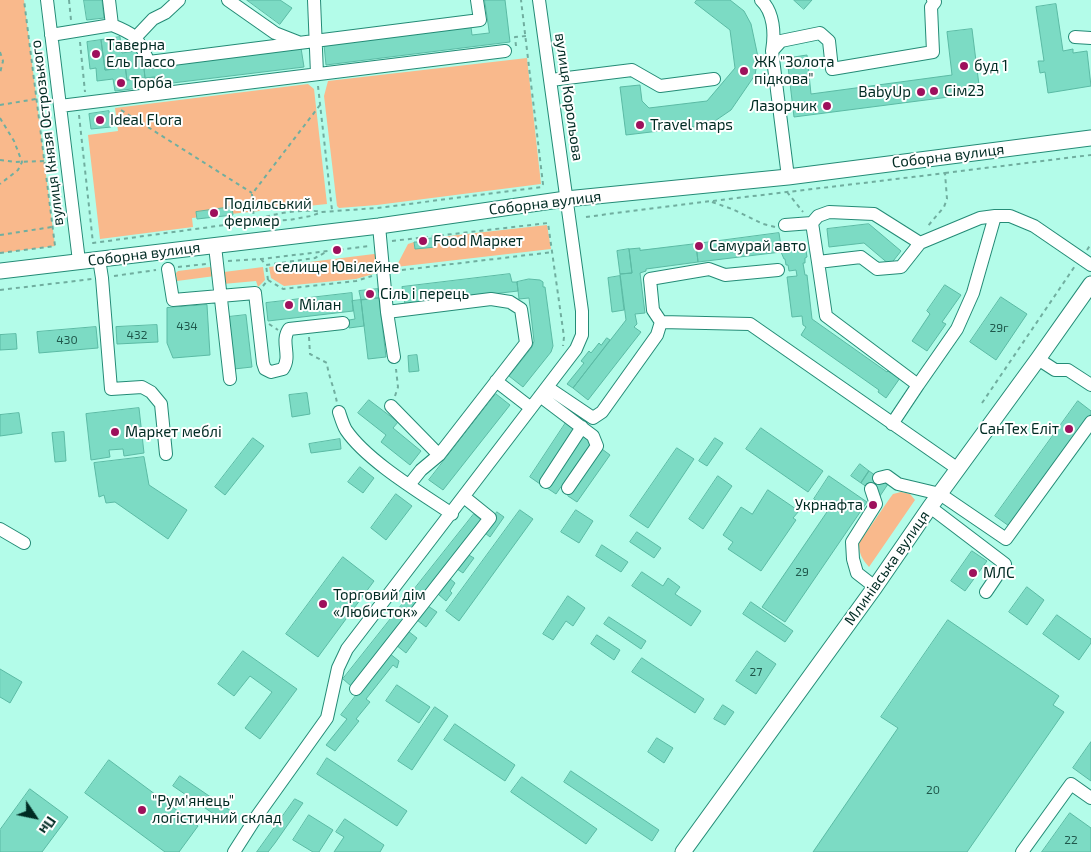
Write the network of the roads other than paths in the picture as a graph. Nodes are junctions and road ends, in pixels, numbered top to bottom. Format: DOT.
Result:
graph roads {
  1 [pos="47,0"];
  2 [pos="109,0"];
  3 [pos="179,0"];
  4 [pos="228,0"];
  5 [pos="314,0"];
  6 [pos="477,0"];
  7 [pos="541,0"];
  8 [pos="761,0"];
  9 [pos="933,0"];
  10 [pos="112,25"];
  11 [pos="51,34"];
  12 [pos="1075,36"];
  13 [pos="136,37"];
  14 [pos="1091,38"];
  15 [pos="316,41"];
  16 [pos="300,43"];
  17 [pos="505,51"];
  18 [pos="772,51"];
  19 [pos="317,74"];
  20 [pos="714,79"];
  21 [pos="551,80"];
  22 [pos="60,106"];
  23 [pos="1091,138"];
  24 [pos="788,177"];
  25 [pos="566,199"];
  26 [pos="995,216"];
  27 [pos="812,223"];
  28 [pos="785,225"];
  29 [pos="379,226"];
  30 [pos="920,243"];
  31 [pos="215,246"];
  32 [pos="99,259"];
  33 [pos="79,261"];
  34 [pos="1086,261"];
  35 [pos="818,262"];
  36 [pos="168,269"];
  37 [pos="778,270"];
  38 [pos="0,271"];
  39 [pos="1091,284"];
  40 [pos="221,296"];
  41 [pos="387,312"];
  42 [pos="661,322"];
  43 [pos="343,323"];
  44 [pos="394,356"];
  45 [pos="1038,359"];
  46 [pos="230,379"];
  47 [pos="496,381"];
  48 [pos="918,385"];
  49 [pos="1091,385"];
  50 [pos="544,392"];
  51 [pos="391,406"];
  52 [pos="531,408"];
  53 [pos="339,412"];
  54 [pos="1091,422"];
  55 [pos="892,424"];
  56 [pos="582,427"];
  57 [pos="166,454"];
  58 [pos="439,455"];
  59 [pos="958,469"];
  60 [pos="879,478"];
  61 [pos="546,482"];
  62 [pos="409,485"];
  63 [pos="568,488"];
  64 [pos="871,489"];
  65 [pos="940,494"];
  66 [pos="464,498"];
  67 [pos="930,507"];
  68 [pos="452,514"];
  69 [pos="0,529"];
  70 [pos="24,543"];
  71 [pos="875,587"];
  72 [pos="986,592"];
  73 [pos="356,689"];
  74 [pos="1091,798"];
  75 [pos="234,852"];
  76 [pos="683,852"];
  77 [pos="1022,852"];
  1 -- 11 [label="street, вулиця Князя Острозького"];
  2 -- 10 [label="street"];
  3 -- 13 [label="street"];
  4 -- 16 [label="street"];
  5 -- 15 [label="street"];
  6 -- 15 [label="street"];
  7 -- 21 [label="street, вулиця Корольова"];
  8 -- 18 [label="street"];
  9 -- 18 [label="street"];
  10 -- 11 [label="street"];
  10 -- 13 [label="street"];
  11 -- 22 [label="street, вулиця Князя Острозького"];
  12 -- 14 [label="street"];
  13 -- 16 [label="street"];
  15 -- 16 [label="street"];
  15 -- 19 [label="street"];
  17 -- 19 [label="street"];
  18 -- 24 [label="street"];
  19 -- 22 [label="street"];
  20 -- 21 [label="street"];
  21 -- 25 [label="street, вулиця Корольова"];
  22 -- 33 [label="street, вулиця Князя Острозького"];
  23 -- 24 [label="main road, Соборна вулиця"];
  24 -- 25 [label="main road, Соборна вулиця"];
  25 -- 29 [label="main road, Соборна вулиця"];
  25 -- 50 [label="street, вулиця Корольова"];
  26 -- 30 [label="street"];
  26 -- 34 [label="street"];
  26 -- 48 [label="street"];
  27 -- 28 [label="street"];
  27 -- 30 [label="street"];
  27 -- 35 [label="street"];
  29 -- 31 [label="main road, Соборна вулиця"];
  29 -- 41 [label="street"];
  30 -- 35 [label="street"];
  31 -- 32 [label="main road, Соборна вулиця"];
  31 -- 40 [label="street"];
  32 -- 33 [label="main road, Соборна вулиця"];
  32 -- 57 [label="street"];
  33 -- 38 [label="main road, Соборна вулиця"];
  35 -- 48 [label="street"];
  36 -- 40 [label="street"];
  37 -- 42 [label="street"];
  39 -- 45 [label="main road, Млинівська вулиця"];
  40 -- 43 [label="street"];
  40 -- 46 [label="street"];
  41 -- 44 [label="street"];
  41 -- 47 [label="street"];
  42 -- 50 [label="street"];
  42 -- 55 [label="street"];
  45 -- 49 [label="street"];
  45 -- 59 [label="main road, Млинівська вулиця"];
  47 -- 52 [label="street"];
  47 -- 58 [label="street"];
  48 -- 55 [label="street"];
  50 -- 52 [label="street, вулиця Корольова"];
  50 -- 56 [label="street"];
  51 -- 58 [label="street"];
  52 -- 66 [label="street, вулиця Корольова"];
  53 -- 62 [label="street"];
  54 -- 65 [label="street"];
  55 -- 59 [label="street"];
  56 -- 61 [label="street"];
  56 -- 63 [label="street"];
  58 -- 62 [label="street"];
  59 -- 65 [label="main road, Млинівська вулиця"];
  60 -- 65 [label="street"];
  62 -- 68 [label="street"];
  64 -- 71 [label="street"];
  65 -- 67 [label="main road, Млинівська вулиця"];
  66 -- 68 [label="street, вулиця Корольова"];
  66 -- 73 [label="street"];
  67 -- 71 [label="main road, Млинівська вулиця"];
  67 -- 72 [label="street"];
  68 -- 75 [label="street, вулиця Корольова"];
  69 -- 70 [label="street"];
  71 -- 76 [label="main road, Млинівська вулиця"];
  74 -- 77 [label="street"];
}
